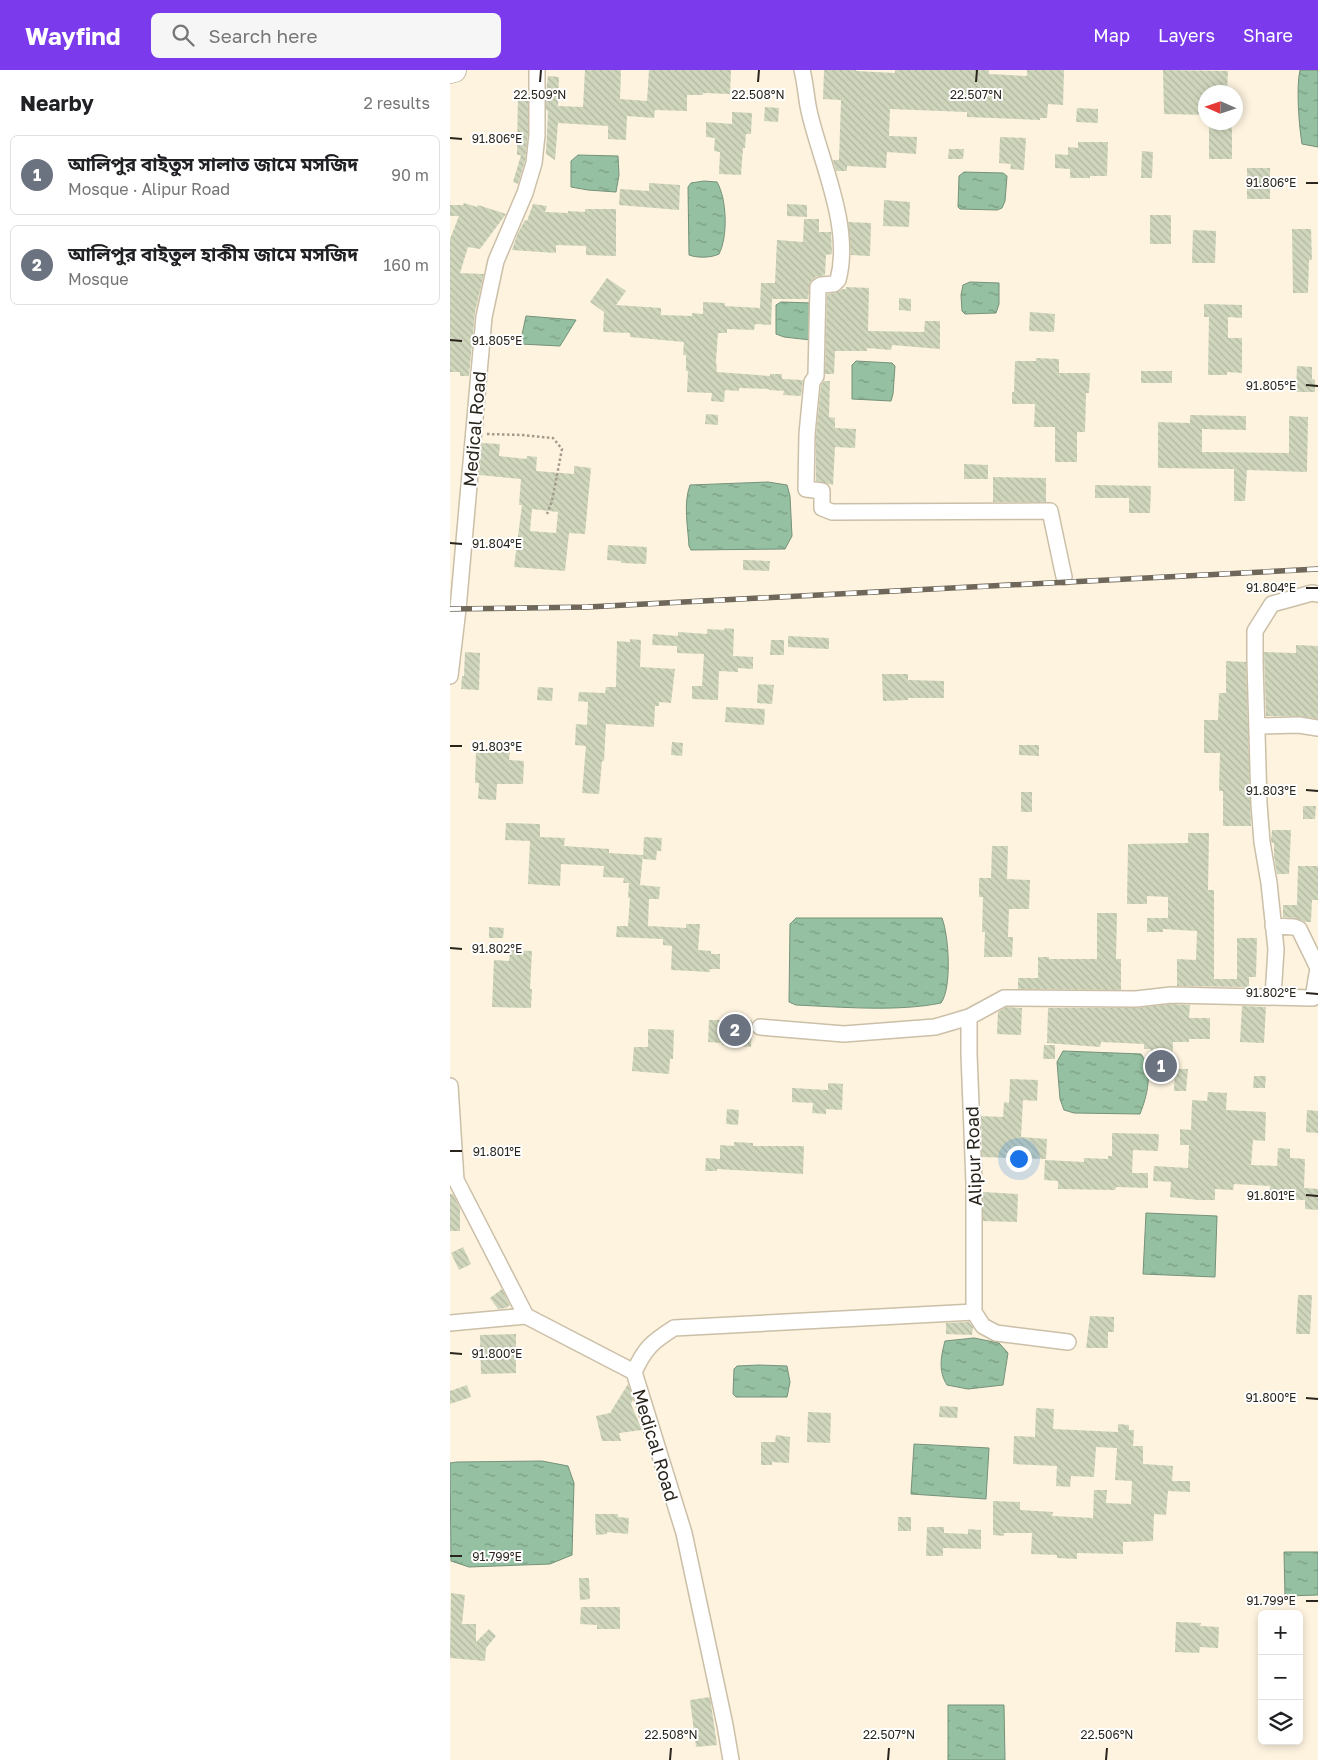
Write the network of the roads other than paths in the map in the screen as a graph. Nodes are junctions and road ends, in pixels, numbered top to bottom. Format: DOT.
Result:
graph roads {
  1 [pos="454,70"];
  2 [pos="537,70"];
  3 [pos="802,70"];
  4 [pos="450,71"];
  5 [pos="1064,577"];
  6 [pos="1318,594"];
  7 [pos="450,676"];
  8 [pos="1257,726"];
  9 [pos="1318,728"];
  10 [pos="1273,926"];
  11 [pos="1318,968"];
  12 [pos="1273,997"];
  13 [pos="969,1017"];
  14 [pos="760,1027"];
  15 [pos="450,1086"];
  16 [pos="453,1181"];
  17 [pos="974,1312"];
  18 [pos="526,1316"];
  19 [pos="450,1323"];
  20 [pos="1068,1342"];
  21 [pos="634,1372"];
  22 [pos="730,1760"];
  1 -- 4 [label="main road"];
  2 -- 7 [label="street, Medical Road"];
  3 -- 5 [label="street"];
  6 -- 8 [label="street"];
  8 -- 9 [label="street"];
  8 -- 10 [label="street"];
  10 -- 11 [label="street"];
  10 -- 12 [label="street"];
  11 -- 12 [label="street"];
  12 -- 13 [label="street"];
  13 -- 14 [label="street"];
  13 -- 17 [label="street, Alipur Road"];
  15 -- 16 [label="street"];
  16 -- 18 [label="street"];
  17 -- 20 [label="street"];
  17 -- 21 [label="street"];
  18 -- 19 [label="street"];
  18 -- 21 [label="street, Medical Road"];
  21 -- 22 [label="street, Medical Road"];
}
